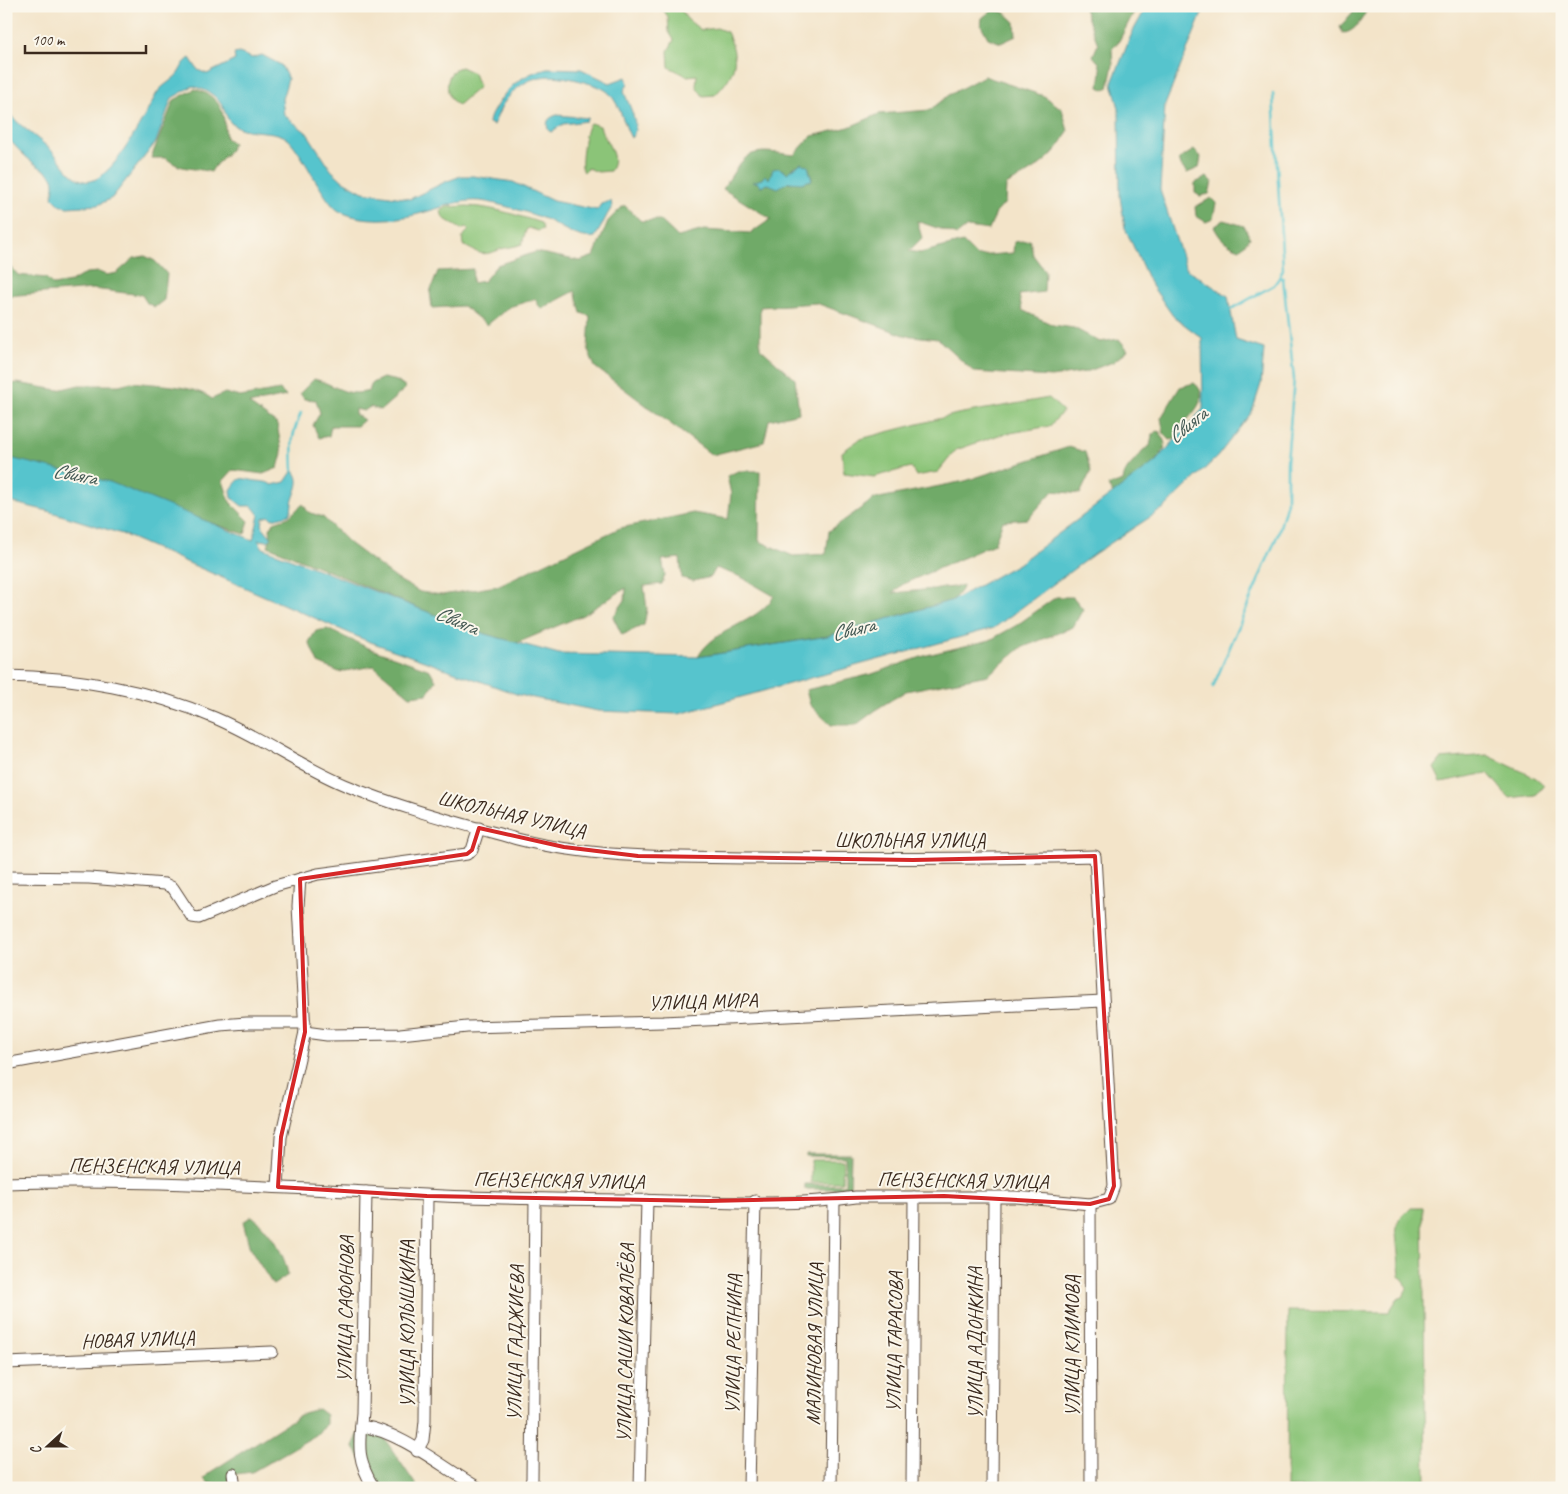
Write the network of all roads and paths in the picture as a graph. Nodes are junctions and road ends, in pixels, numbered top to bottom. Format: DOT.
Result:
graph roads {
  1 [pos="6,676"];
  2 [pos="479,828"];
  3 [pos="6,877"];
  4 [pos="300,879"];
  5 [pos="1103,1001"];
  6 [pos="305,1028"];
  7 [pos="6,1064"];
  8 [pos="6,1183"];
  9 [pos="278,1187"];
  10 [pos="366,1192"];
  11 [pos="426,1196"];
  12 [pos="914,1197"];
  13 [pos="535,1198"];
  14 [pos="994,1198"];
  15 [pos="647,1200"];
  16 [pos="834,1200"];
  17 [pos="755,1201"];
  18 [pos="1090,1204"];
  19 [pos="272,1352"];
  20 [pos="6,1363"];
  21 [pos="361,1426"];
  22 [pos="417,1451"];
  23 [pos="233,1474"];
  24 [pos="235,1488"];
  25 [pos="374,1488"];
  26 [pos="479,1488"];
  27 [pos="529,1488"];
  28 [pos="640,1488"];
  29 [pos="749,1488"];
  30 [pos="831,1488"];
  31 [pos="912,1488"];
  32 [pos="992,1488"];
  33 [pos="1091,1488"];
  1 -- 2 [label="street, ШКОЛЬНАЯ УЛИЦА"];
  2 -- 4 [label="street"];
  2 -- 5 [label="street, ШКОЛЬНАЯ УЛИЦА"];
  3 -- 4 [label="street"];
  4 -- 6 [label="street"];
  5 -- 6 [label="street, УЛИЦА МИРА"];
  5 -- 18 [label="street, ПЕНЗЕНСКАЯ УЛИЦА"];
  6 -- 7 [label="street, УЛИЦА МИРА"];
  6 -- 9 [label="street"];
  8 -- 9 [label="street, ПЕНЗЕНСКАЯ УЛИЦА"];
  9 -- 10 [label="street, ПЕНЗЕНСКАЯ УЛИЦА"];
  10 -- 11 [label="street, ПЕНЗЕНСКАЯ УЛИЦА"];
  10 -- 21 [label="street, УЛИЦА САФОНОВА"];
  11 -- 13 [label="street, ПЕНЗЕНСКАЯ УЛИЦА"];
  11 -- 22 [label="street, УЛИЦА КОЛЫШКИНА"];
  12 -- 14 [label="street, ПЕНЗЕНСКАЯ УЛИЦА"];
  12 -- 16 [label="street, ПЕНЗЕНСКАЯ УЛИЦА"];
  12 -- 31 [label="street, УЛИЦА ТАРАСОВА"];
  13 -- 15 [label="street, ПЕНЗЕНСКАЯ УЛИЦА"];
  13 -- 27 [label="street, УЛИЦА ГАДЖИЕВА"];
  14 -- 18 [label="street, ПЕНЗЕНСКАЯ УЛИЦА"];
  14 -- 32 [label="street, УЛИЦА АДОНКИНА"];
  15 -- 17 [label="street, ПЕНЗЕНСКАЯ УЛИЦА"];
  15 -- 28 [label="street, УЛИЦА САШИ КОВАЛЁВА"];
  16 -- 17 [label="street, ПЕНЗЕНСКАЯ УЛИЦА"];
  16 -- 30 [label="street, МАЛИНОВАЯ УЛИЦА"];
  17 -- 29 [label="street, УЛИЦА РЕПНИНА"];
  18 -- 33 [label="street, УЛИЦА КЛИМОВА"];
  19 -- 20 [label="street, НОВАЯ УЛИЦА"];
  21 -- 22 [label="street"];
  21 -- 25 [label="street, УЛИЦА САФОНОВА"];
  22 -- 26 [label="street"];
  23 -- 24 [label="street"];
}
